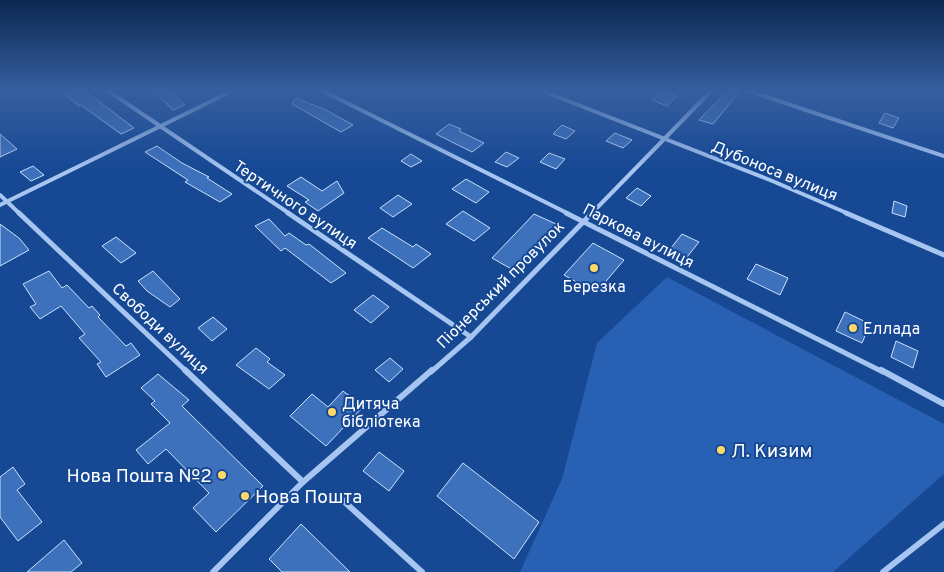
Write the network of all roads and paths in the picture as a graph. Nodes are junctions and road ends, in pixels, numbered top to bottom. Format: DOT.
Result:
graph roads {
  1 [pos="145,117"];
  2 [pos="181,117"];
  3 [pos="374,117"];
  4 [pos="608,117"];
  5 [pos="685,117"];
  6 [pos="826,117"];
  7 [pos="160,127"];
  8 [pos="663,138"];
  9 [pos="944,156"];
  10 [pos="0,195"];
  11 [pos="7,202"];
  12 [pos="0,205"];
  13 [pos="583,221"];
  14 [pos="944,254"];
  15 [pos="471,337"];
  16 [pos="944,404"];
  17 [pos="303,482"];
  18 [pos="338,496"];
  19 [pos="944,524"];
  20 [pos="213,572"];
  21 [pos="422,572"];
  22 [pos="883,572"];
  1 -- 7 [label="street, Тертичного вулиця"];
  2 -- 7 [label="street"];
  3 -- 13 [label="street, Паркова вулиця"];
  4 -- 8 [label="street, Дубоноса вулиця"];
  5 -- 8 [label="street, Піонерський провулок"];
  6 -- 9 [label="street"];
  7 -- 11 [label="street"];
  7 -- 15 [label="street, Тертичного вулиця"];
  8 -- 13 [label="street, Піонерський провулок"];
  8 -- 14 [label="street, Дубоноса вулиця"];
  10 -- 11 [label="street, Свободи вулиця"];
  11 -- 12 [label="street"];
  11 -- 17 [label="street, Свободи вулиця"];
  13 -- 15 [label="street, Піонерський провулок"];
  13 -- 16 [label="street, Паркова вулиця"];
  15 -- 17 [label="street, Піонерський провулок"];
  17 -- 20 [label="street, Піонерський провулок"];
  18 -- 21 [label="street"];
  19 -- 22 [label="street"];
}
